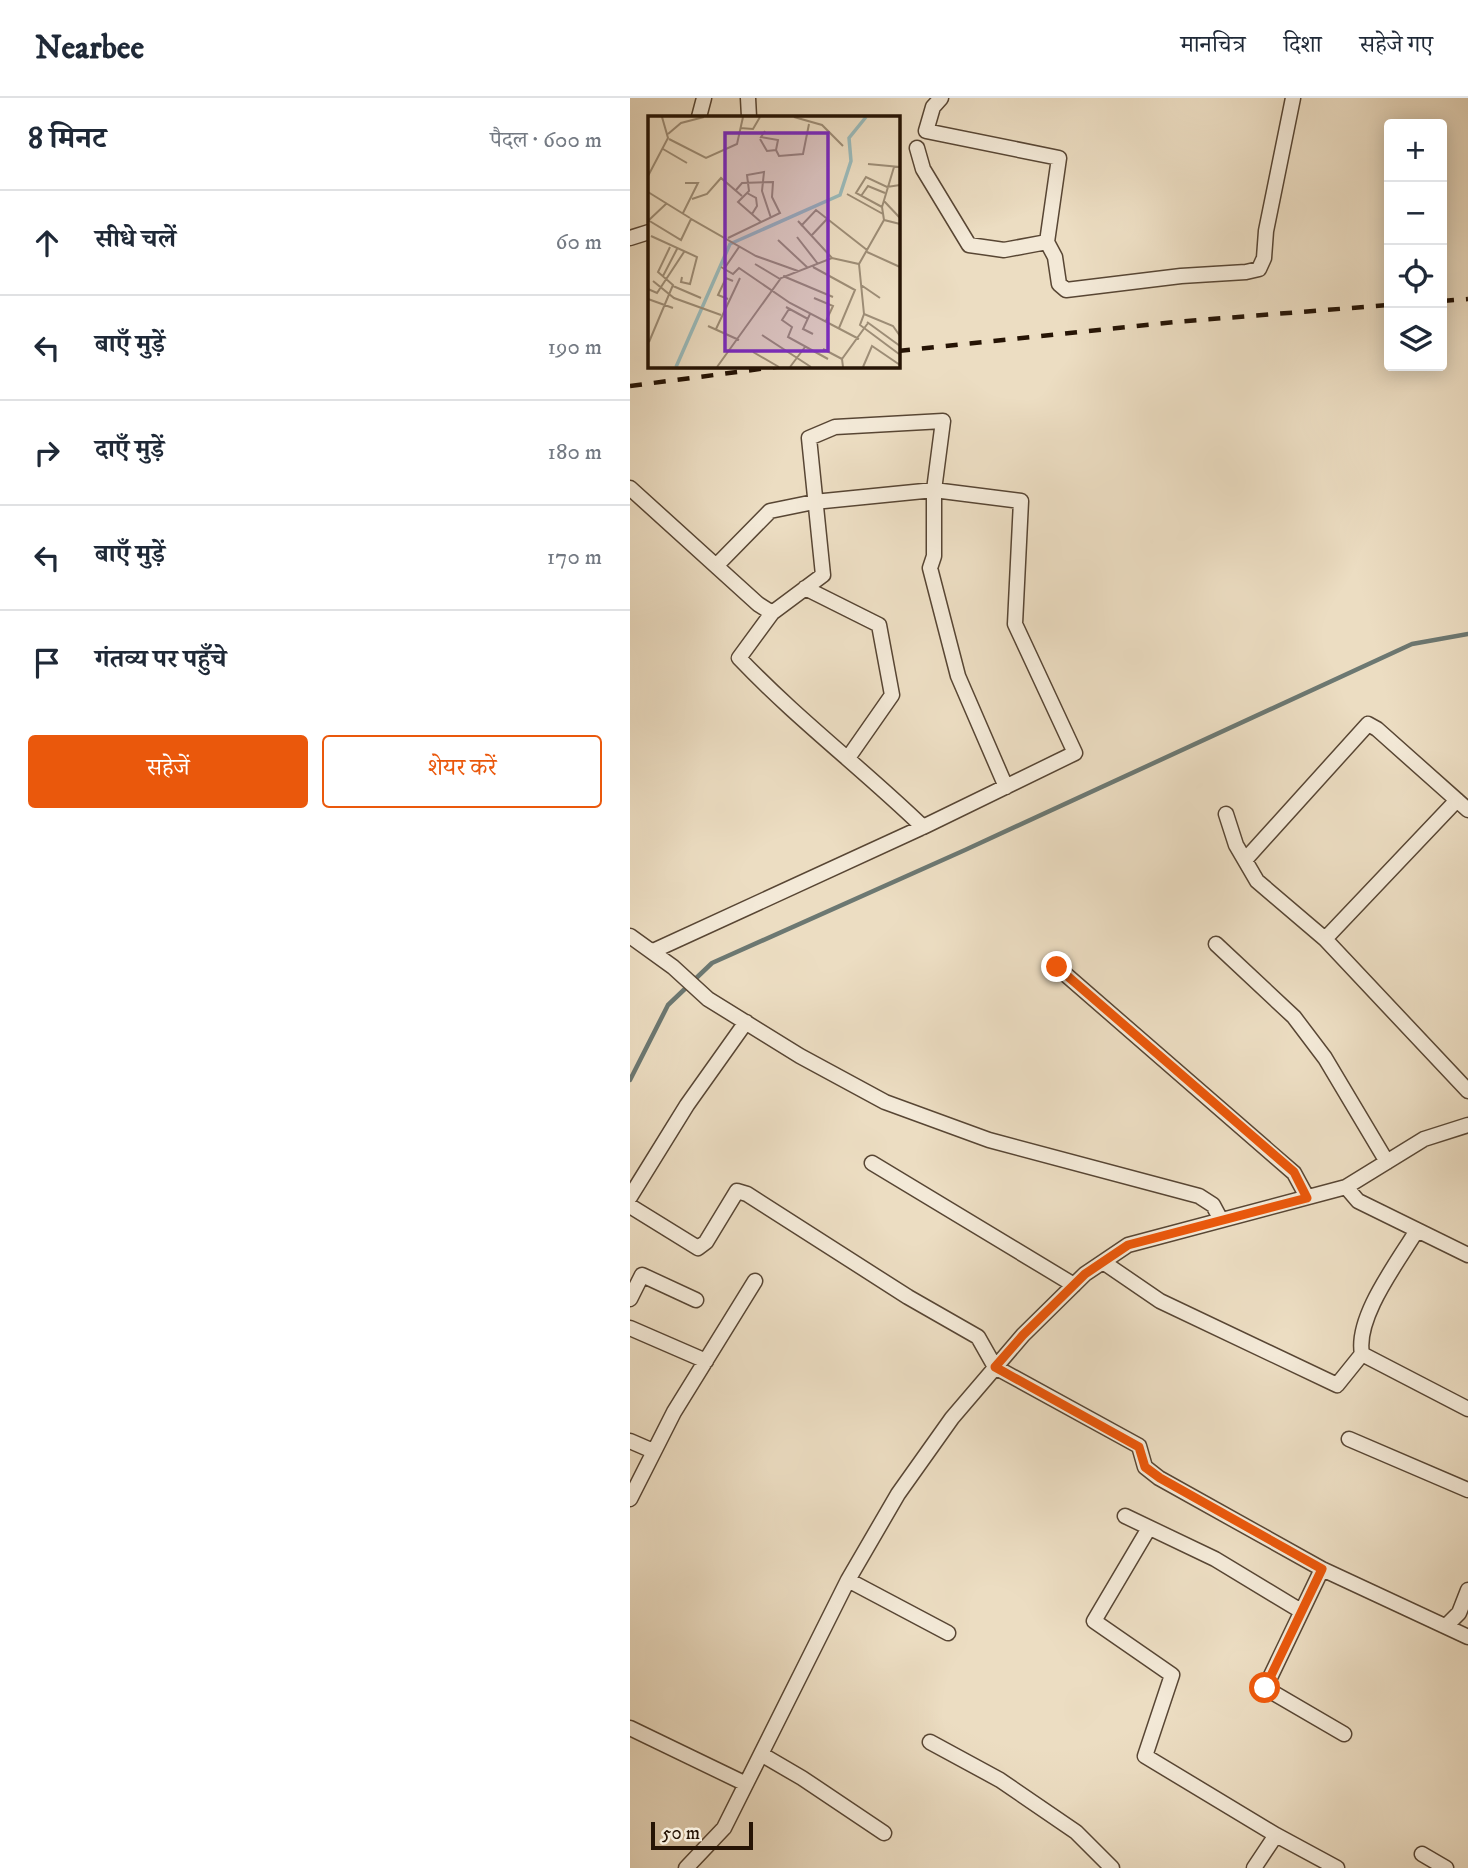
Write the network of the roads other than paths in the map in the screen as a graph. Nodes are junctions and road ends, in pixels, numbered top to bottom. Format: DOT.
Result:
graph roads {
  1 [pos="704,98"];
  2 [pos="748,98"];
  3 [pos="941,98"];
  4 [pos="1293,98"];
  5 [pos="699,116"];
  6 [pos="748,116"];
  7 [pos="917,148"];
  8 [pos="648,232"];
  9 [pos="630,238"];
  10 [pos="1047,242"];
  11 [pos="630,488"];
  12 [pos="934,490"];
  13 [pos="814,502"];
  14 [pos="716,566"];
  15 [pos="805,588"];
  16 [pos="772,613"];
  17 [pos="848,758"];
  18 [pos="1006,787"];
  19 [pos="1457,800"];
  20 [pos="1468,810"];
  21 [pos="1226,814"];
  22 [pos="923,827"];
  23 [pos="1245,860"];
  24 [pos="630,936"];
  25 [pos="1325,939"];
  26 [pos="1216,944"];
  27 [pos="653,951"];
  28 [pos="1057,967"];
  29 [pos="746,1022"];
  30 [pos="1468,1091"];
  31 [pos="1468,1125"];
  32 [pos="1387,1162"];
  33 [pos="872,1163"];
  34 [pos="1346,1186"];
  35 [pos="630,1197"];
  36 [pos="1307,1198"];
  37 [pos="630,1206"];
  38 [pos="1221,1220"];
  39 [pos="1417,1230"];
  40 [pos="1468,1255"];
  41 [pos="1103,1262"];
  42 [pos="755,1281"];
  43 [pos="1074,1285"];
  44 [pos="630,1299"];
  45 [pos="696,1300"];
  46 [pos="630,1328"];
  47 [pos="1362,1354"];
  48 [pos="706,1361"];
  49 [pos="995,1367"];
  50 [pos="1468,1409"];
  51 [pos="1349,1439"];
  52 [pos="630,1441"];
  53 [pos="653,1451"];
  54 [pos="1468,1489"];
  55 [pos="630,1499"];
  56 [pos="1125,1516"];
  57 [pos="1149,1528"];
  58 [pos="1322,1569"];
  59 [pos="848,1580"];
  60 [pos="1468,1590"];
  61 [pos="1301,1611"];
  62 [pos="1447,1625"];
  63 [pos="948,1633"];
  64 [pos="1468,1637"];
  65 [pos="630,1728"];
  66 [pos="1344,1734"];
  67 [pos="930,1742"];
  68 [pos="761,1754"];
  69 [pos="746,1784"];
  70 [pos="884,1833"];
  71 [pos="1276,1835"];
  72 [pos="1422,1854"];
  73 [pos="686,1868"];
  74 [pos="1112,1868"];
  75 [pos="1254,1868"];
  76 [pos="1337,1868"];
  77 [pos="1446,1868"];
  1 -- 5 [label="street"];
  2 -- 6 [label="street"];
  3 -- 10 [label="street"];
  4 -- 10 [label="street"];
  7 -- 10 [label="street"];
  8 -- 9 [label="street"];
  11 -- 14 [label="street"];
  12 -- 13 [label="street"];
  12 -- 13 [label="street"];
  12 -- 18 [label="street"];
  12 -- 18 [label="street"];
  13 -- 14 [label="street"];
  13 -- 15 [label="street"];
  14 -- 16 [label="street"];
  15 -- 16 [label="street"];
  15 -- 17 [label="street"];
  16 -- 17 [label="street"];
  17 -- 22 [label="street"];
  18 -- 22 [label="street"];
  19 -- 20 [label="street"];
  19 -- 23 [label="street"];
  19 -- 25 [label="street"];
  21 -- 23 [label="street"];
  22 -- 27 [label="street"];
  23 -- 25 [label="street"];
  24 -- 27 [label="street"];
  25 -- 30 [label="street"];
  26 -- 32 [label="street"];
  27 -- 29 [label="street"];
  28 -- 36 [label="street"];
  29 -- 35 [label="street"];
  29 -- 38 [label="street"];
  31 -- 32 [label="street"];
  32 -- 34 [label="street"];
  33 -- 43 [label="street"];
  34 -- 36 [label="street"];
  34 -- 39 [label="street"];
  36 -- 38 [label="street"];
  37 -- 49 [label="street"];
  38 -- 41 [label="street"];
  39 -- 40 [label="street"];
  39 -- 47 [label="street"];
  41 -- 43 [label="street"];
  41 -- 47 [label="street"];
  42 -- 48 [label="street"];
  43 -- 49 [label="street"];
  44 -- 45 [label="street"];
  46 -- 48 [label="street"];
  47 -- 50 [label="street"];
  48 -- 53 [label="street"];
  49 -- 58 [label="street"];
  49 -- 59 [label="street"];
  51 -- 54 [label="street"];
  52 -- 53 [label="street"];
  53 -- 55 [label="street"];
  56 -- 57 [label="street"];
  57 -- 61 [label="street"];
  57 -- 71 [label="street"];
  58 -- 61 [label="street"];
  58 -- 62 [label="street"];
  59 -- 63 [label="street"];
  59 -- 68 [label="street"];
  60 -- 62 [label="street"];
  61 -- 66 [label="street"];
  62 -- 64 [label="street"];
  65 -- 69 [label="street"];
  67 -- 74 [label="street"];
  68 -- 69 [label="street"];
  68 -- 70 [label="street"];
  69 -- 73 [label="street"];
  71 -- 75 [label="street"];
  71 -- 76 [label="street"];
  72 -- 77 [label="street"];
}
